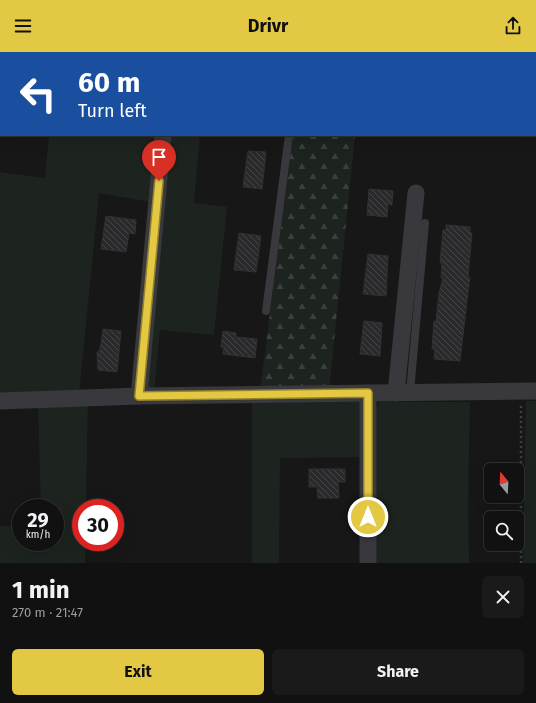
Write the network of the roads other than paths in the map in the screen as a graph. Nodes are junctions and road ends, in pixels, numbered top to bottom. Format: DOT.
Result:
graph roads {
  1 [pos="163,136"];
  2 [pos="289,136"];
  3 [pos="416,193"];
  4 [pos="425,223"];
  5 [pos="266,311"];
  6 [pos="529,391"];
  7 [pos="403,392"];
  8 [pos="368,393"];
  9 [pos="139,396"];
  10 [pos="0,401"];
  11 [pos="368,563"];
  1 -- 9 [label="street"];
  2 -- 5 [label="lane"];
  3 -- 7 [label="street"];
  4 -- 7 [label="lane"];
  6 -- 7 [label="street"];
  7 -- 8 [label="street"];
  8 -- 9 [label="street"];
  8 -- 11 [label="street"];
  9 -- 10 [label="street"];
}
